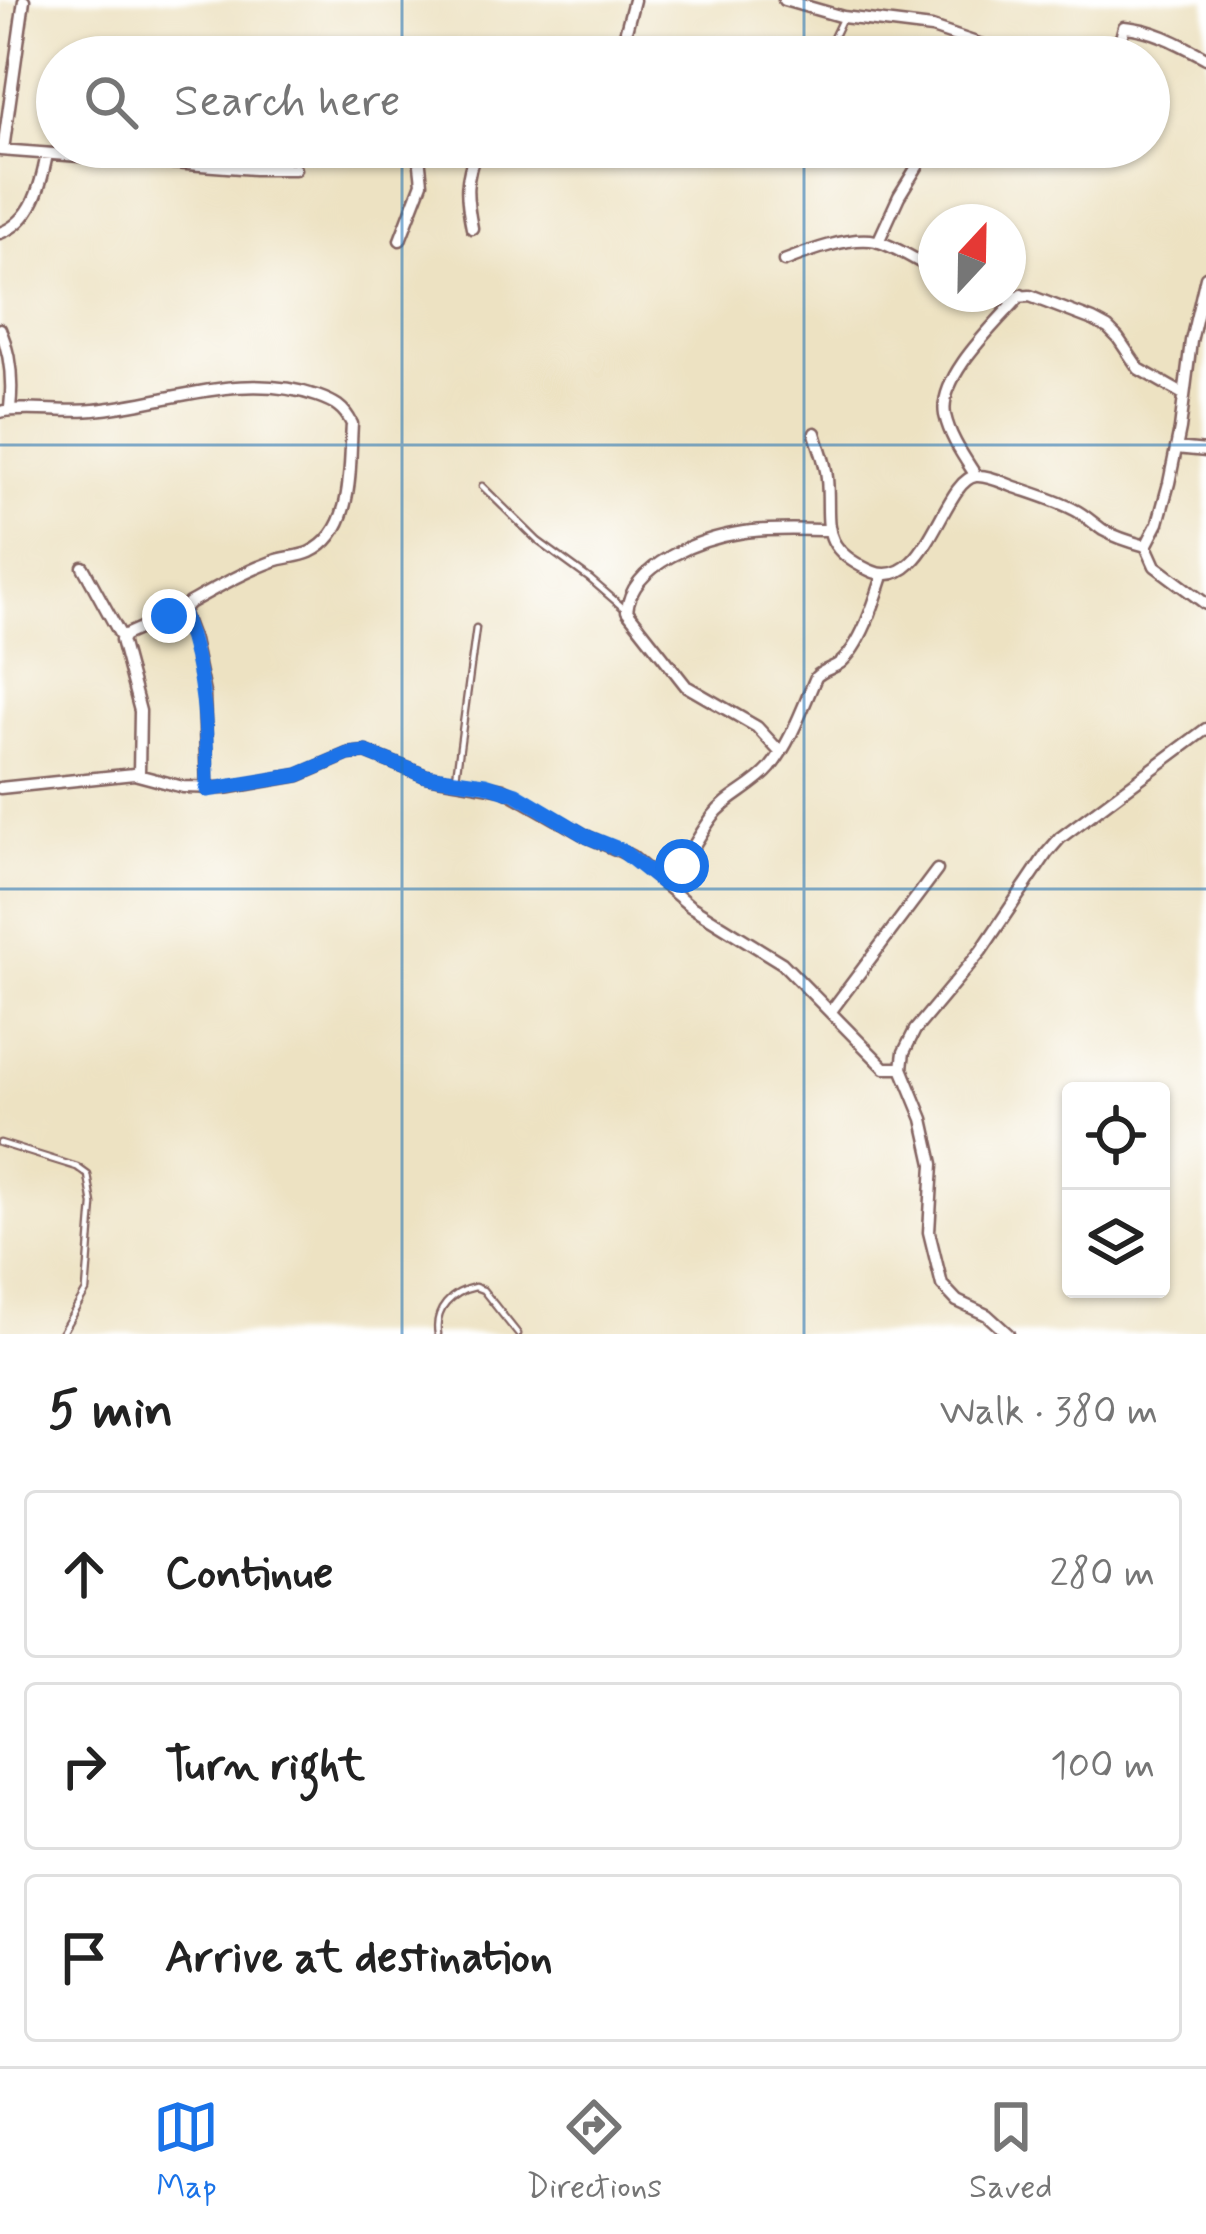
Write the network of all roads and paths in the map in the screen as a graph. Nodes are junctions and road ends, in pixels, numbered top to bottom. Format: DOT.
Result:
graph roads {
  1 [pos="24,0"];
  2 [pos="634,0"];
  3 [pos="784,0"];
  4 [pos="843,17"];
  5 [pos="625,36"];
  6 [pos="834,36"];
  7 [pos="956,36"];
  8 [pos="1122,36"];
  9 [pos="1162,36"];
  10 [pos="1170,40"];
  11 [pos="1206,58"];
  12 [pos="1,150"];
  13 [pos="36,153"];
  14 [pos="44,168"];
  15 [pos="240,168"];
  16 [pos="420,168"];
  17 [pos="470,168"];
  18 [pos="916,168"];
  19 [pos="295,169"];
  20 [pos="472,228"];
  21 [pos="0,233"];
  22 [pos="400,240"];
  23 [pos="878,242"];
  24 [pos="784,261"];
  25 [pos="918,262"];
  26 [pos="1206,277"];
  27 [pos="1026,296"];
  28 [pos="1006,312"];
  29 [pos="0,329"];
  30 [pos="1183,394"];
  31 [pos="5,410"];
  32 [pos="815,433"];
  33 [pos="1176,448"];
  34 [pos="1206,451"];
  35 [pos="976,476"];
  36 [pos="482,485"];
  37 [pos="830,530"];
  38 [pos="1146,546"];
  39 [pos="83,567"];
  40 [pos="884,576"];
  41 [pos="1206,604"];
  42 [pos="627,611"];
  43 [pos="183,615"];
  44 [pos="476,628"];
  45 [pos="122,638"];
  46 [pos="1206,729"];
  47 [pos="780,752"];
  48 [pos="139,775"];
  49 [pos="455,780"];
  50 [pos="0,788"];
  51 [pos="207,790"];
  52 [pos="937,870"];
  53 [pos="664,884"];
  54 [pos="831,1011"];
  55 [pos="902,1068"];
  56 [pos="0,1143"];
  57 [pos="61,1334"];
  58 [pos="438,1334"];
  59 [pos="518,1334"];
  60 [pos="1008,1334"];
  1 -- 12 [label="street"];
  2 -- 5 [label="street"];
  3 -- 4 [label="street"];
  4 -- 6 [label="lane"];
  4 -- 7 [label="street"];
  8 -- 9 [label="street"];
  10 -- 11 [label="street"];
  12 -- 13 [label="street"];
  14 -- 21 [label="street"];
  15 -- 19 [label="street"];
  16 -- 22 [label="street"];
  17 -- 20 [label="street"];
  18 -- 23 [label="street"];
  23 -- 24 [label="street"];
  23 -- 25 [label="street"];
  26 -- 30 [label="street"];
  27 -- 30 [label="street"];
  28 -- 35 [label="street"];
  29 -- 31 [label="street"];
  30 -- 33 [label="street"];
  31 -- 43 [label="street"];
  32 -- 37 [label="street"];
  33 -- 34 [label="street"];
  33 -- 38 [label="street"];
  35 -- 38 [label="street"];
  35 -- 40 [label="street"];
  36 -- 42 [label="lane"];
  37 -- 40 [label="street"];
  37 -- 42 [label="street"];
  38 -- 41 [label="street"];
  39 -- 45 [label="street"];
  40 -- 47 [label="street"];
  42 -- 47 [label="street"];
  43 -- 45 [label="street"];
  43 -- 51 [label="street"];
  44 -- 49 [label="lane"];
  45 -- 48 [label="street"];
  46 -- 55 [label="street"];
  47 -- 53 [label="street"];
  48 -- 50 [label="street"];
  48 -- 51 [label="street"];
  49 -- 51 [label="street"];
  49 -- 53 [label="street"];
  52 -- 54 [label="street"];
  53 -- 54 [label="street"];
  54 -- 55 [label="street"];
  55 -- 60 [label="street"];
  56 -- 57 [label="lane"];
  58 -- 59 [label="lane"];
}
